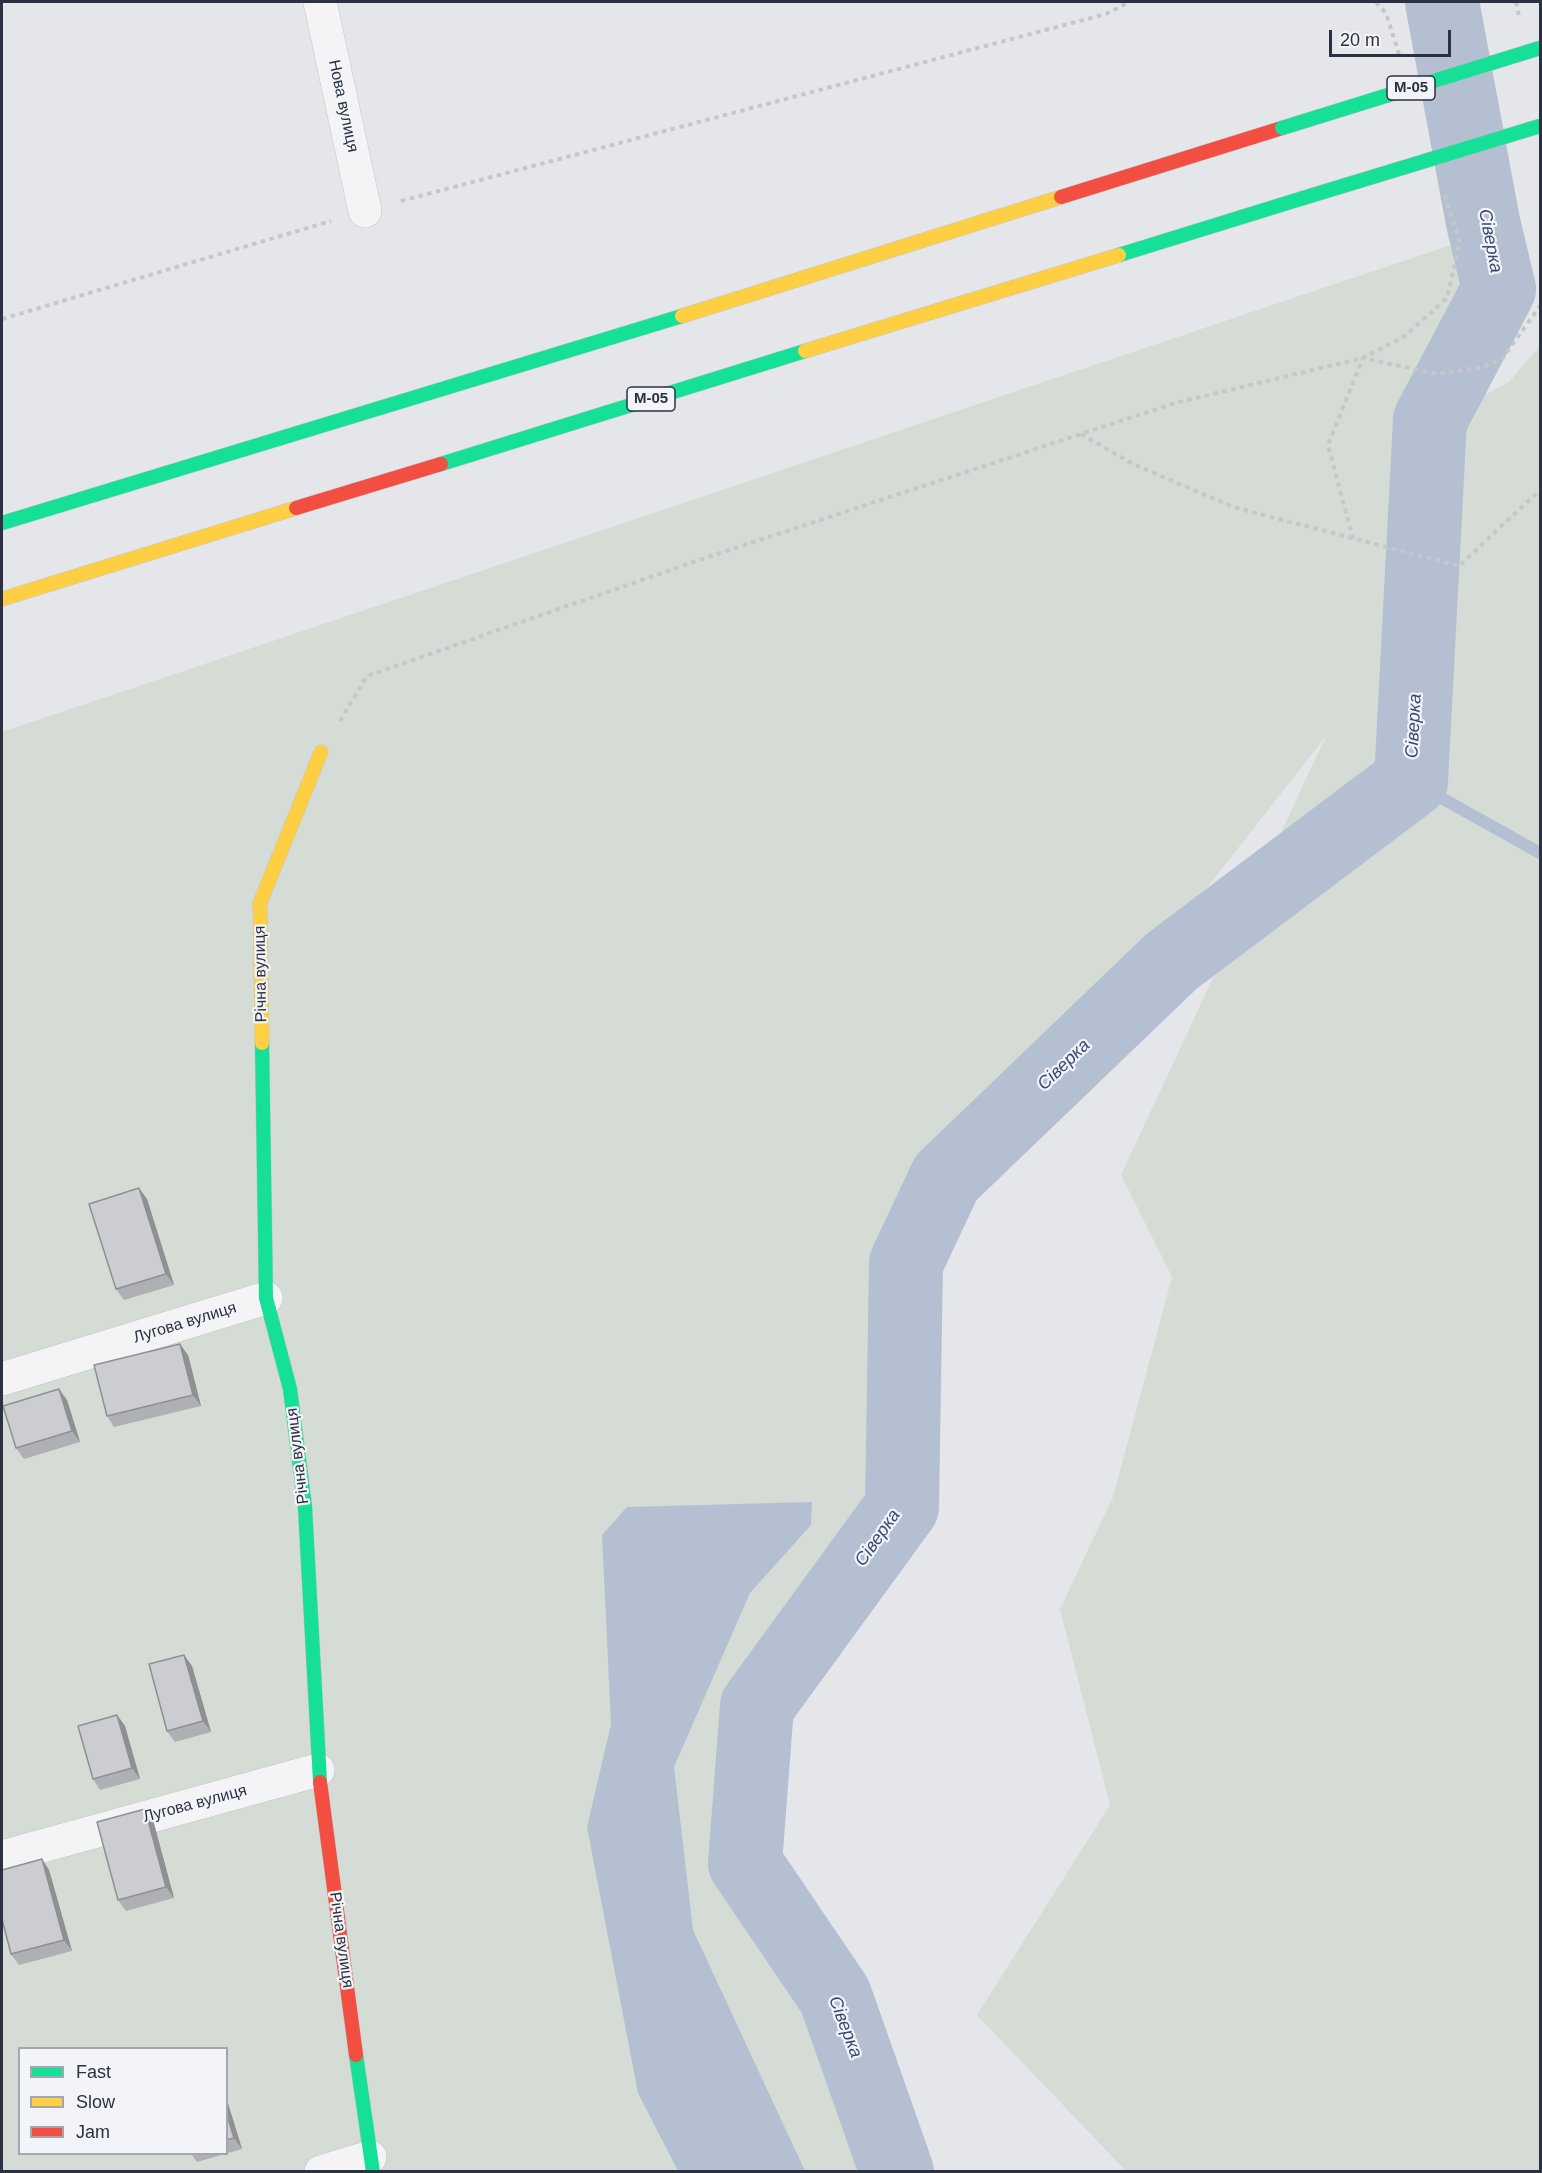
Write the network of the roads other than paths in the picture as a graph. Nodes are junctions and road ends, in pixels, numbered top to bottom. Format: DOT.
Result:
graph roads {
  1 [pos="320,2"];
  2 [pos="1540,48"];
  3 [pos="1540,126"];
  4 [pos="365,211"];
  5 [pos="2,523"];
  6 [pos="2,599"];
  7 [pos="321,752"];
  8 [pos="266,1298"];
  9 [pos="2,1379"];
  10 [pos="318,1770"];
  11 [pos="2,1857"];
  12 [pos="372,2164"];
  13 [pos="321,2172"];
  1 -- 4 [label="street, Нова вулиця"];
  2 -- 5 [label="main road, М-05, bridge"];
  3 -- 6 [label="main road, М-05, bridge"];
  7 -- 8 [label="main road, Річна вулиця"];
  8 -- 9 [label="street, Лугова вулиця"];
  8 -- 10 [label="main road, Річна вулиця"];
  10 -- 11 [label="street, Лугова вулиця"];
  10 -- 12 [label="main road, Річна вулиця"];
  12 -- 13 [label="street"];
}
